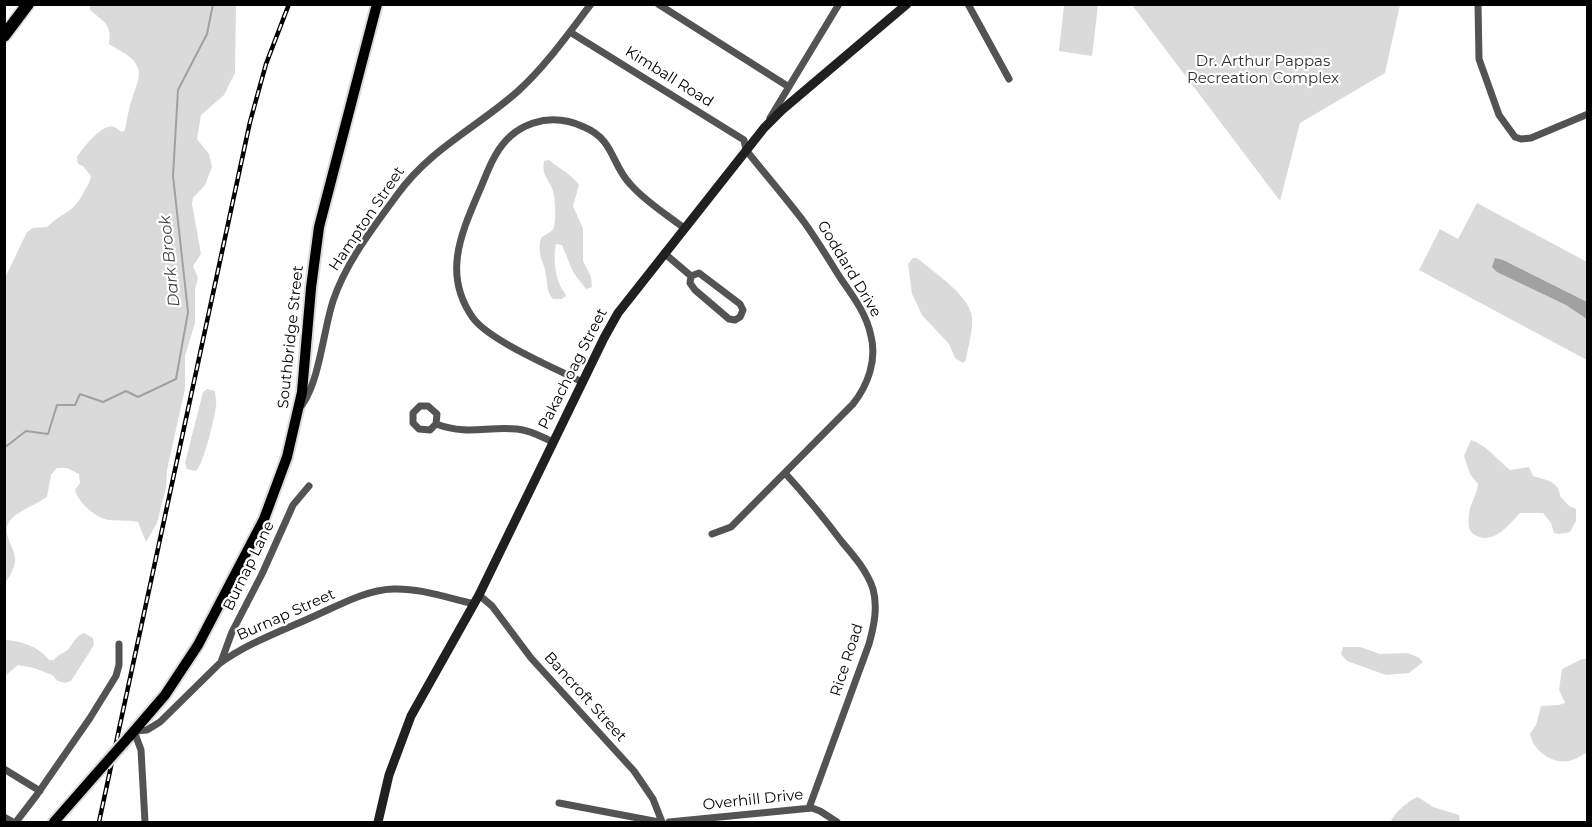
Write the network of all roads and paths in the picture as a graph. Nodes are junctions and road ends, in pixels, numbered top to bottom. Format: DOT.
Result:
graph roads {
  1 [pos="28,4"];
  2 [pos="377,4"];
  3 [pos="591,4"];
  4 [pos="658,4"];
  5 [pos="839,4"];
  6 [pos="907,4"];
  7 [pos="968,4"];
  8 [pos="1478,4"];
  9 [pos="570,32"];
  10 [pos="4,36"];
  11 [pos="1009,79"];
  12 [pos="789,87"];
  13 [pos="1587,114"];
  14 [pos="764,128"];
  15 [pos="746,150"];
  16 [pos="684,228"];
  17 [pos="664,253"];
  18 [pos="691,276"];
  19 [pos="582,382"];
  20 [pos="299,410"];
  21 [pos="436,424"];
  22 [pos="554,442"];
  23 [pos="785,473"];
  24 [pos="309,486"];
  25 [pos="712,534"];
  26 [pos="477,599"];
  27 [pos="119,644"];
  28 [pos="221,662"];
  29 [pos="131,735"];
  30 [pos="4,769"];
  31 [pos="40,791"];
  32 [pos="559,803"];
  33 [pos="809,808"];
  34 [pos="4,817"];
  35 [pos="14,822"];
  36 [pos="54,822"];
  37 [pos="145,822"];
  38 [pos="378,822"];
  39 [pos="660,822"];
  40 [pos="669,822"];
  41 [pos="837,822"];
  1 -- 10 [label="highway"];
  2 -- 20 [label="main road, Southbridge Street"];
  3 -- 9 [label="street, Hampton Street"];
  4 -- 12 [label="street"];
  5 -- 12 [label="street"];
  6 -- 14 [label="street, Pakachoag Street"];
  7 -- 11 [label="street"];
  8 -- 13 [label="street"];
  9 -- 15 [label="street, Kimball Road"];
  9 -- 20 [label="street, Hampton Street"];
  12 -- 14 [label="street"];
  14 -- 15 [label="street, Pakachoag Street"];
  15 -- 16 [label="street, Pakachoag Street"];
  15 -- 23 [label="street, Goddard Drive"];
  16 -- 17 [label="street, Pakachoag Street"];
  16 -- 19 [label="street"];
  17 -- 18 [label="street"];
  17 -- 19 [label="street, Pakachoag Street"];
  18 -- 18 [label="street"];
  19 -- 22 [label="street, Pakachoag Street"];
  20 -- 29 [label="main road, Southbridge Street"];
  21 -- 22 [label="street"];
  22 -- 26 [label="street, Pakachoag Street"];
  23 -- 25 [label="street, Goddard Drive"];
  23 -- 33 [label="street, Rice Road"];
  24 -- 28 [label="street, Burnap Lane"];
  26 -- 28 [label="street, Burnap Street"];
  26 -- 38 [label="street, Pakachoag Street"];
  26 -- 39 [label="street, Bancroft Street"];
  27 -- 31 [label="street"];
  28 -- 29 [label="street, Burnap Street"];
  29 -- 36 [label="main road, Southbridge Street, bridge"];
  29 -- 37 [label="street"];
  30 -- 31 [label="street"];
  31 -- 35 [label="street"];
  32 -- 39 [label="street"];
  33 -- 40 [label="street, Overhill Drive"];
  33 -- 41 [label="street, Overhill Drive"];
  34 -- 35 [label="street"];
}
